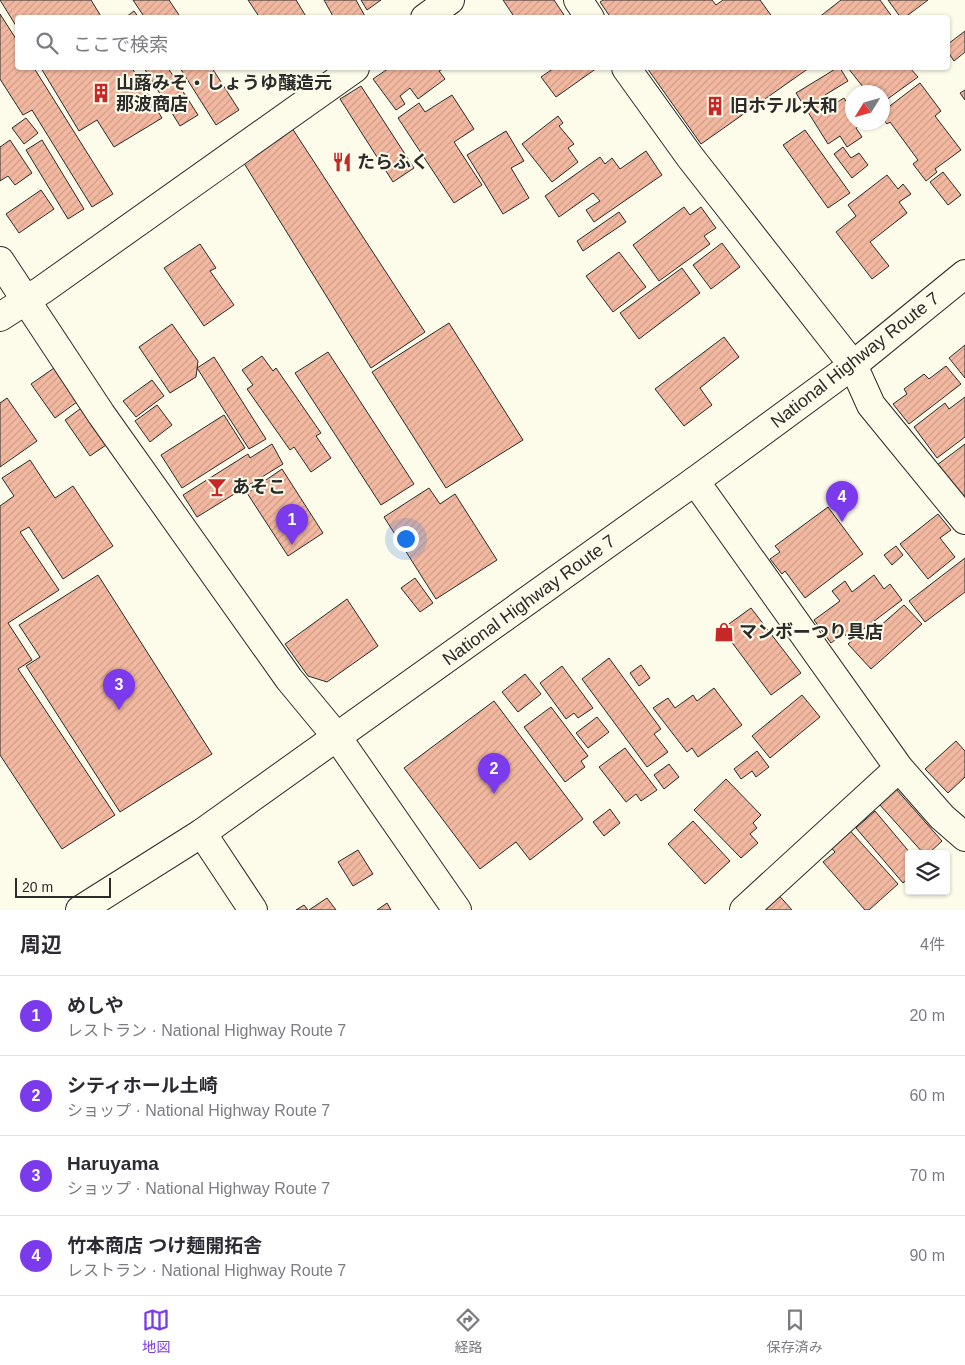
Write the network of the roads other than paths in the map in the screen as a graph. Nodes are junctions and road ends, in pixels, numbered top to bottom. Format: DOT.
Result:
graph roads {
  1 [pos="450,0"];
  2 [pos="578,0"];
  3 [pos="429,15"];
  4 [pos="588,15"];
  5 [pos="352,70"];
  6 [pos="627,70"];
  7 [pos="0,261"];
  8 [pos="965,274"];
  9 [pos="26,300"];
  10 [pos="0,317"];
  11 [pos="853,365"];
  12 [pos="695,481"];
  13 [pos="965,520"];
  14 [pos="337,737"];
  15 [pos="899,768"];
  16 [pos="962,826"];
  17 [pos="202,833"];
  18 [pos="80,910"];
  19 [pos="253,910"];
  20 [pos="457,910"];
  21 [pos="744,910"];
  1 -- 3 [label="main road"];
  2 -- 4 [label="main road"];
  5 -- 9 [label="main road"];
  6 -- 11 [label="main road"];
  7 -- 9 [label="main road"];
  8 -- 11 [label="main road, National Highway Route 7"];
  9 -- 10 [label="main road"];
  9 -- 14 [label="main road"];
  11 -- 12 [label="main road, National Highway Route 7"];
  11 -- 13 [label="main road"];
  12 -- 14 [label="main road, National Highway Route 7"];
  12 -- 15 [label="main road"];
  14 -- 17 [label="main road, National Highway Route 7"];
  14 -- 20 [label="main road"];
  15 -- 16 [label="main road"];
  15 -- 21 [label="main road"];
  17 -- 18 [label="main road, National Highway Route 7"];
  17 -- 19 [label="main road"];
}
